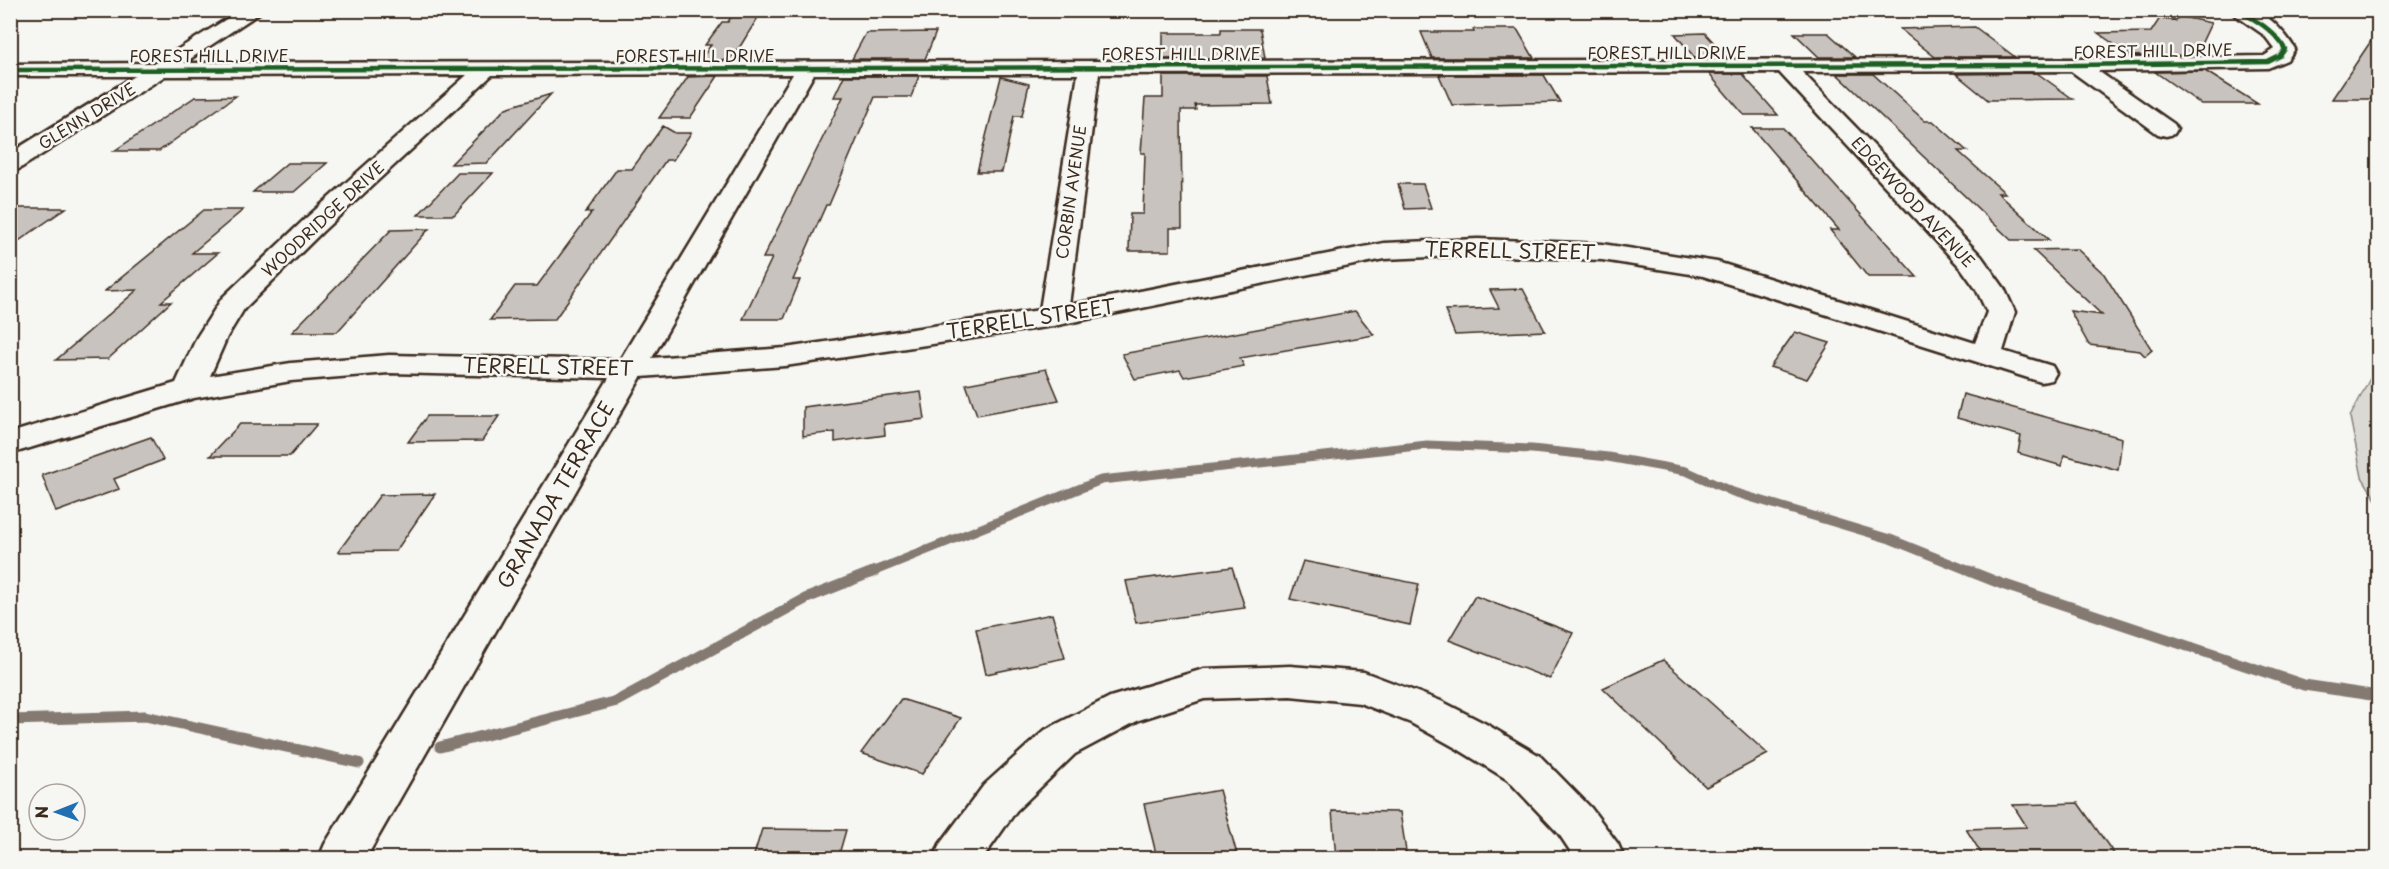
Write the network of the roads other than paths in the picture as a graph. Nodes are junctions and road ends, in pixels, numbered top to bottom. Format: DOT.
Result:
graph roads {
  1 [pos="255,10"];
  2 [pos="2238,10"];
  3 [pos="2076,65"];
  4 [pos="1785,66"];
  5 [pos="1089,68"];
  6 [pos="807,69"];
  7 [pos="10,70"];
  8 [pos="162,70"];
  9 [pos="485,70"];
  10 [pos="2166,129"];
  11 [pos="10,164"];
  12 [pos="1053,317"];
  13 [pos="1986,355"];
  14 [pos="629,369"];
  15 [pos="2040,373"];
  16 [pos="189,389"];
  17 [pos="10,444"];
  18 [pos="342,858"];
  19 [pos="957,858"];
  20 [pos="1601,858"];
  1 -- 8 [label="street, GLENN DRIVE"];
  2 -- 3 [label="street, FOREST HILL DRIVE"];
  3 -- 4 [label="street, FOREST HILL DRIVE"];
  3 -- 10 [label="street"];
  4 -- 5 [label="street, FOREST HILL DRIVE"];
  4 -- 13 [label="street, EDGEWOOD AVENUE"];
  5 -- 6 [label="street, FOREST HILL DRIVE"];
  5 -- 12 [label="street, CORBIN AVENUE"];
  6 -- 9 [label="street, FOREST HILL DRIVE"];
  6 -- 14 [label="street, GRANADA TERRACE"];
  7 -- 8 [label="street, FOREST HILL DRIVE"];
  8 -- 9 [label="street, FOREST HILL DRIVE"];
  8 -- 11 [label="street, GLENN DRIVE"];
  9 -- 16 [label="street, WOODRIDGE DRIVE"];
  12 -- 13 [label="street, TERRELL STREET"];
  12 -- 14 [label="street, TERRELL STREET"];
  13 -- 15 [label="street, TERRELL STREET"];
  14 -- 16 [label="street, TERRELL STREET"];
  14 -- 18 [label="street, GRANADA TERRACE"];
  16 -- 17 [label="street, TERRELL STREET"];
  19 -- 20 [label="street"];
}
